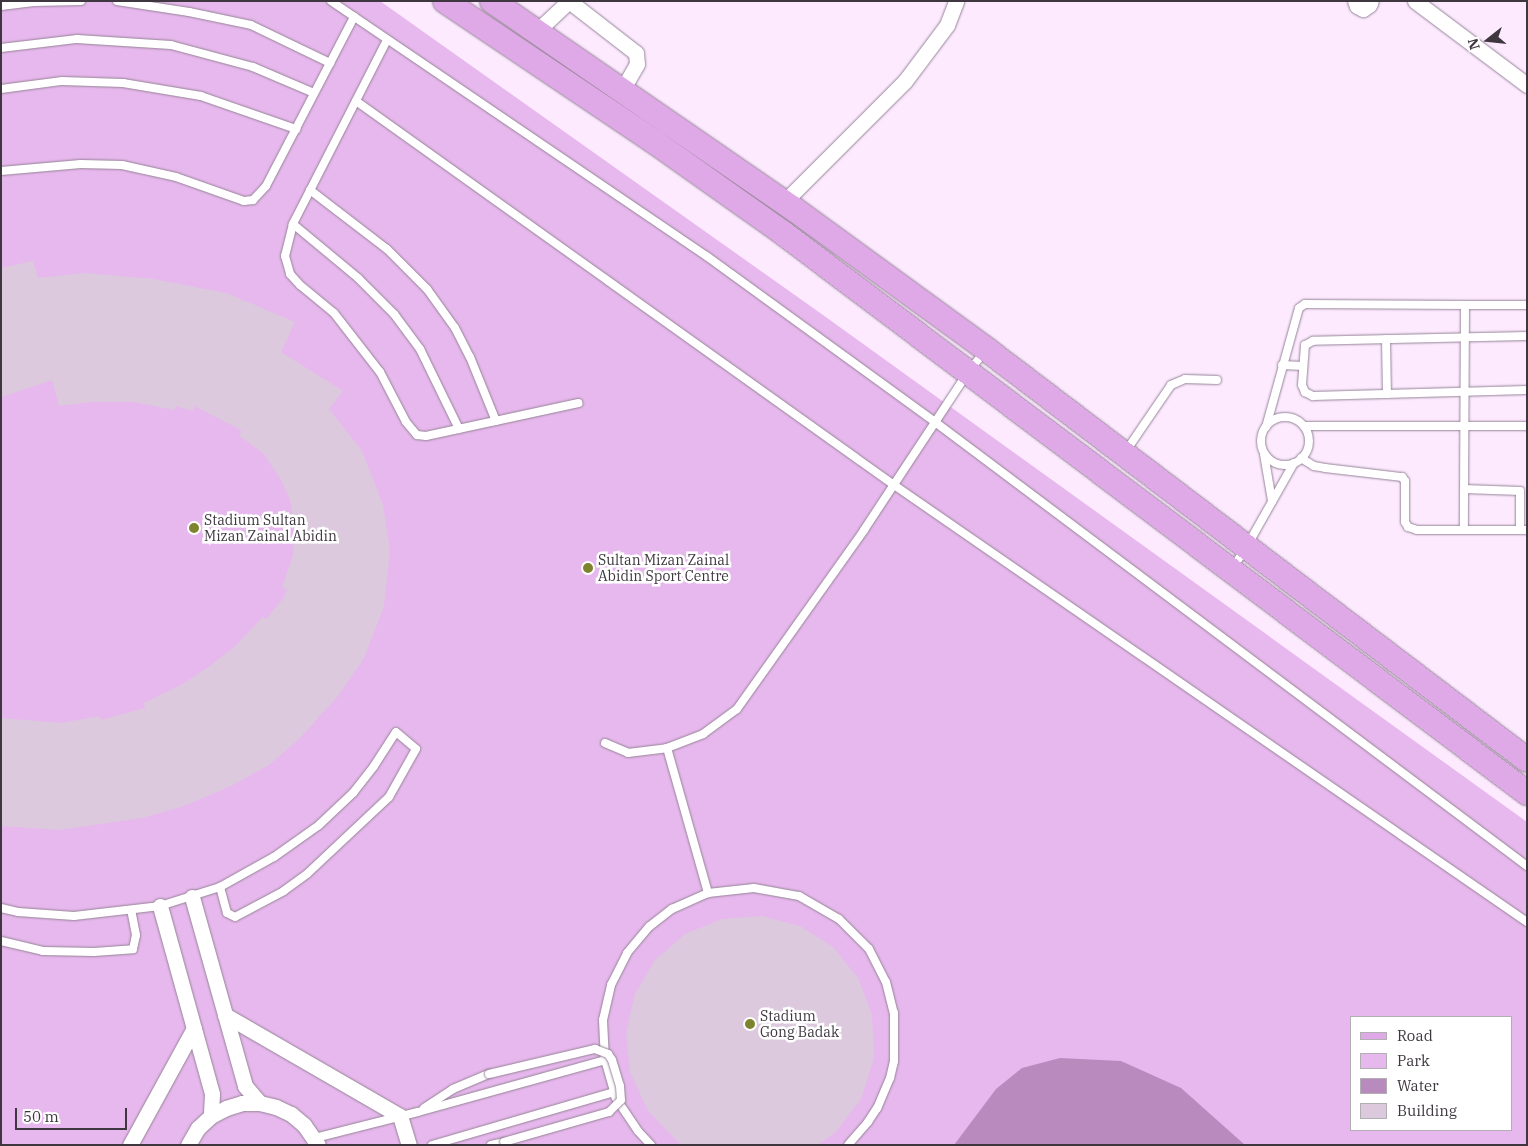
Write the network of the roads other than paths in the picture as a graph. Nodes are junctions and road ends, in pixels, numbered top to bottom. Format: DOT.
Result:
graph roads {
  1 [pos="69,1"];
  2 [pos="81,1"];
  3 [pos="117,1"];
  4 [pos="330,1"];
  5 [pos="446,1"];
  6 [pos="492,1"];
  7 [pos="569,1"];
  8 [pos="956,1"];
  9 [pos="1355,1"];
  10 [pos="1371,1"];
  11 [pos="1415,1"];
  12 [pos="1,6"];
  13 [pos="354,17"];
  14 [pos="537,31"];
  15 [pos="388,40"];
  16 [pos="1,48"];
  17 [pos="330,63"];
  18 [pos="1527,85"];
  19 [pos="1,89"];
  20 [pos="622,90"];
  21 [pos="314,93"];
  22 [pos="356,101"];
  23 [pos="296,129"];
  24 [pos="1,171"];
  25 [pos="310,190"];
  26 [pos="784,202"];
  27 [pos="293,224"];
  28 [pos="1465,305"];
  29 [pos="1527,305"];
  30 [pos="1527,336"];
  31 [pos="1464,337"];
  32 [pos="1386,339"];
  33 [pos="986,349"];
  34 [pos="1282,365"];
  35 [pos="1303,366"];
  36 [pos="969,371"];
  37 [pos="1217,380"];
  38 [pos="1527,390"];
  39 [pos="1464,391"];
  40 [pos="1388,394"];
  41 [pos="578,403"];
  42 [pos="496,421"];
  43 [pos="935,422"];
  44 [pos="1266,426"];
  45 [pos="1304,426"];
  46 [pos="1463,426"];
  47 [pos="1527,426"];
  48 [pos="459,429"];
  49 [pos="1264,451"];
  50 [pos="1125,453"];
  51 [pos="1298,460"];
  52 [pos="894,485"];
  53 [pos="1464,489"];
  54 [pos="1523,491"];
  55 [pos="1272,501"];
  56 [pos="1464,530"];
  57 [pos="1523,530"];
  58 [pos="1247,546"];
  59 [pos="1231,569"];
  60 [pos="605,743"];
  61 [pos="667,748"];
  62 [pos="1527,760"];
  63 [pos="1527,793"];
  64 [pos="1527,866"];
  65 [pos="220,887"];
  66 [pos="708,893"];
  67 [pos="192,897"];
  68 [pos="160,906"];
  69 [pos="1,908"];
  70 [pos="131,910"];
  71 [pos="1527,922"];
  72 [pos="1,941"];
  73 [pos="225,1015"];
  74 [pos="194,1028"];
  75 [pos="604,1060"];
  76 [pos="615,1092"];
  77 [pos="260,1103"];
  78 [pos="418,1112"];
  79 [pos="211,1116"];
  80 [pos="400,1116"];
  81 [pos="316,1141"];
  82 [pos="130,1145"];
  83 [pos="188,1145"];
  84 [pos="409,1145"];
  85 [pos="432,1145"];
  86 [pos="491,1145"];
  87 [pos="651,1145"];
  88 [pos="848,1145"];
  1 -- 2 [label="lane"];
  1 -- 12 [label="lane"];
  3 -- 17 [label="lane"];
  4 -- 13 [label="lane"];
  5 -- 36 [label="main road"];
  6 -- 14 [label="main road"];
  7 -- 14 [label="street"];
  7 -- 20 [label="street"];
  8 -- 26 [label="street"];
  9 -- 10 [label="street"];
  11 -- 18 [label="street"];
  13 -- 15 [label="lane"];
  13 -- 17 [label="lane"];
  14 -- 20 [label="main road"];
  15 -- 22 [label="lane"];
  15 -- 43 [label="lane"];
  16 -- 21 [label="lane"];
  17 -- 21 [label="lane"];
  19 -- 23 [label="lane"];
  20 -- 26 [label="main road"];
  21 -- 23 [label="lane"];
  22 -- 25 [label="lane"];
  22 -- 52 [label="lane"];
  23 -- 24 [label="lane"];
  25 -- 27 [label="lane"];
  25 -- 42 [label="lane"];
  26 -- 33 [label="main road"];
  27 -- 48 [label="lane"];
  27 -- 48 [label="lane"];
  28 -- 29 [label="lane"];
  28 -- 31 [label="lane"];
  28 -- 34 [label="lane"];
  30 -- 31 [label="lane"];
  31 -- 32 [label="lane"];
  31 -- 39 [label="lane"];
  32 -- 35 [label="lane"];
  32 -- 40 [label="lane"];
  33 -- 36 [label="lane"];
  33 -- 50 [label="main road"];
  34 -- 35 [label="lane"];
  34 -- 44 [label="lane"];
  35 -- 40 [label="lane"];
  36 -- 43 [label="lane"];
  36 -- 59 [label="main road"];
  37 -- 50 [label="lane"];
  38 -- 39 [label="lane"];
  39 -- 40 [label="lane"];
  39 -- 46 [label="lane"];
  41 -- 42 [label="lane"];
  42 -- 48 [label="lane"];
  43 -- 52 [label="lane"];
  43 -- 64 [label="lane"];
  44 -- 45 [label="lane"];
  44 -- 49 [label="lane"];
  45 -- 46 [label="lane"];
  45 -- 51 [label="lane"];
  46 -- 47 [label="lane"];
  46 -- 53 [label="lane"];
  49 -- 51 [label="lane"];
  49 -- 55 [label="lane"];
  50 -- 58 [label="main road"];
  51 -- 55 [label="lane"];
  51 -- 56 [label="lane"];
  52 -- 61 [label="lane"];
  52 -- 71 [label="lane"];
  53 -- 54 [label="lane"];
  53 -- 56 [label="lane"];
  54 -- 57 [label="lane"];
  55 -- 58 [label="lane"];
  56 -- 57 [label="lane"];
  58 -- 59 [label="lane"];
  58 -- 62 [label="main road"];
  59 -- 63 [label="main road"];
  60 -- 61 [label="lane"];
  61 -- 66 [label="lane"];
  65 -- 65 [label="lane"];
  65 -- 67 [label="lane"];
  66 -- 75 [label="lane"];
  66 -- 88 [label="lane"];
  67 -- 68 [label="lane"];
  67 -- 73 [label="street"];
  68 -- 70 [label="lane"];
  68 -- 74 [label="street"];
  69 -- 70 [label="lane"];
  70 -- 72 [label="lane"];
  73 -- 77 [label="street"];
  73 -- 80 [label="street"];
  74 -- 79 [label="street"];
  74 -- 82 [label="street"];
  75 -- 76 [label="lane"];
  75 -- 78 [label="lane"];
  76 -- 85 [label="lane"];
  76 -- 87 [label="lane"];
  77 -- 79 [label="street"];
  77 -- 81 [label="street"];
  78 -- 80 [label="lane"];
  78 -- 86 [label="lane, bridge"];
  79 -- 83 [label="street"];
  80 -- 81 [label="lane"];
  80 -- 84 [label="street"];
}
